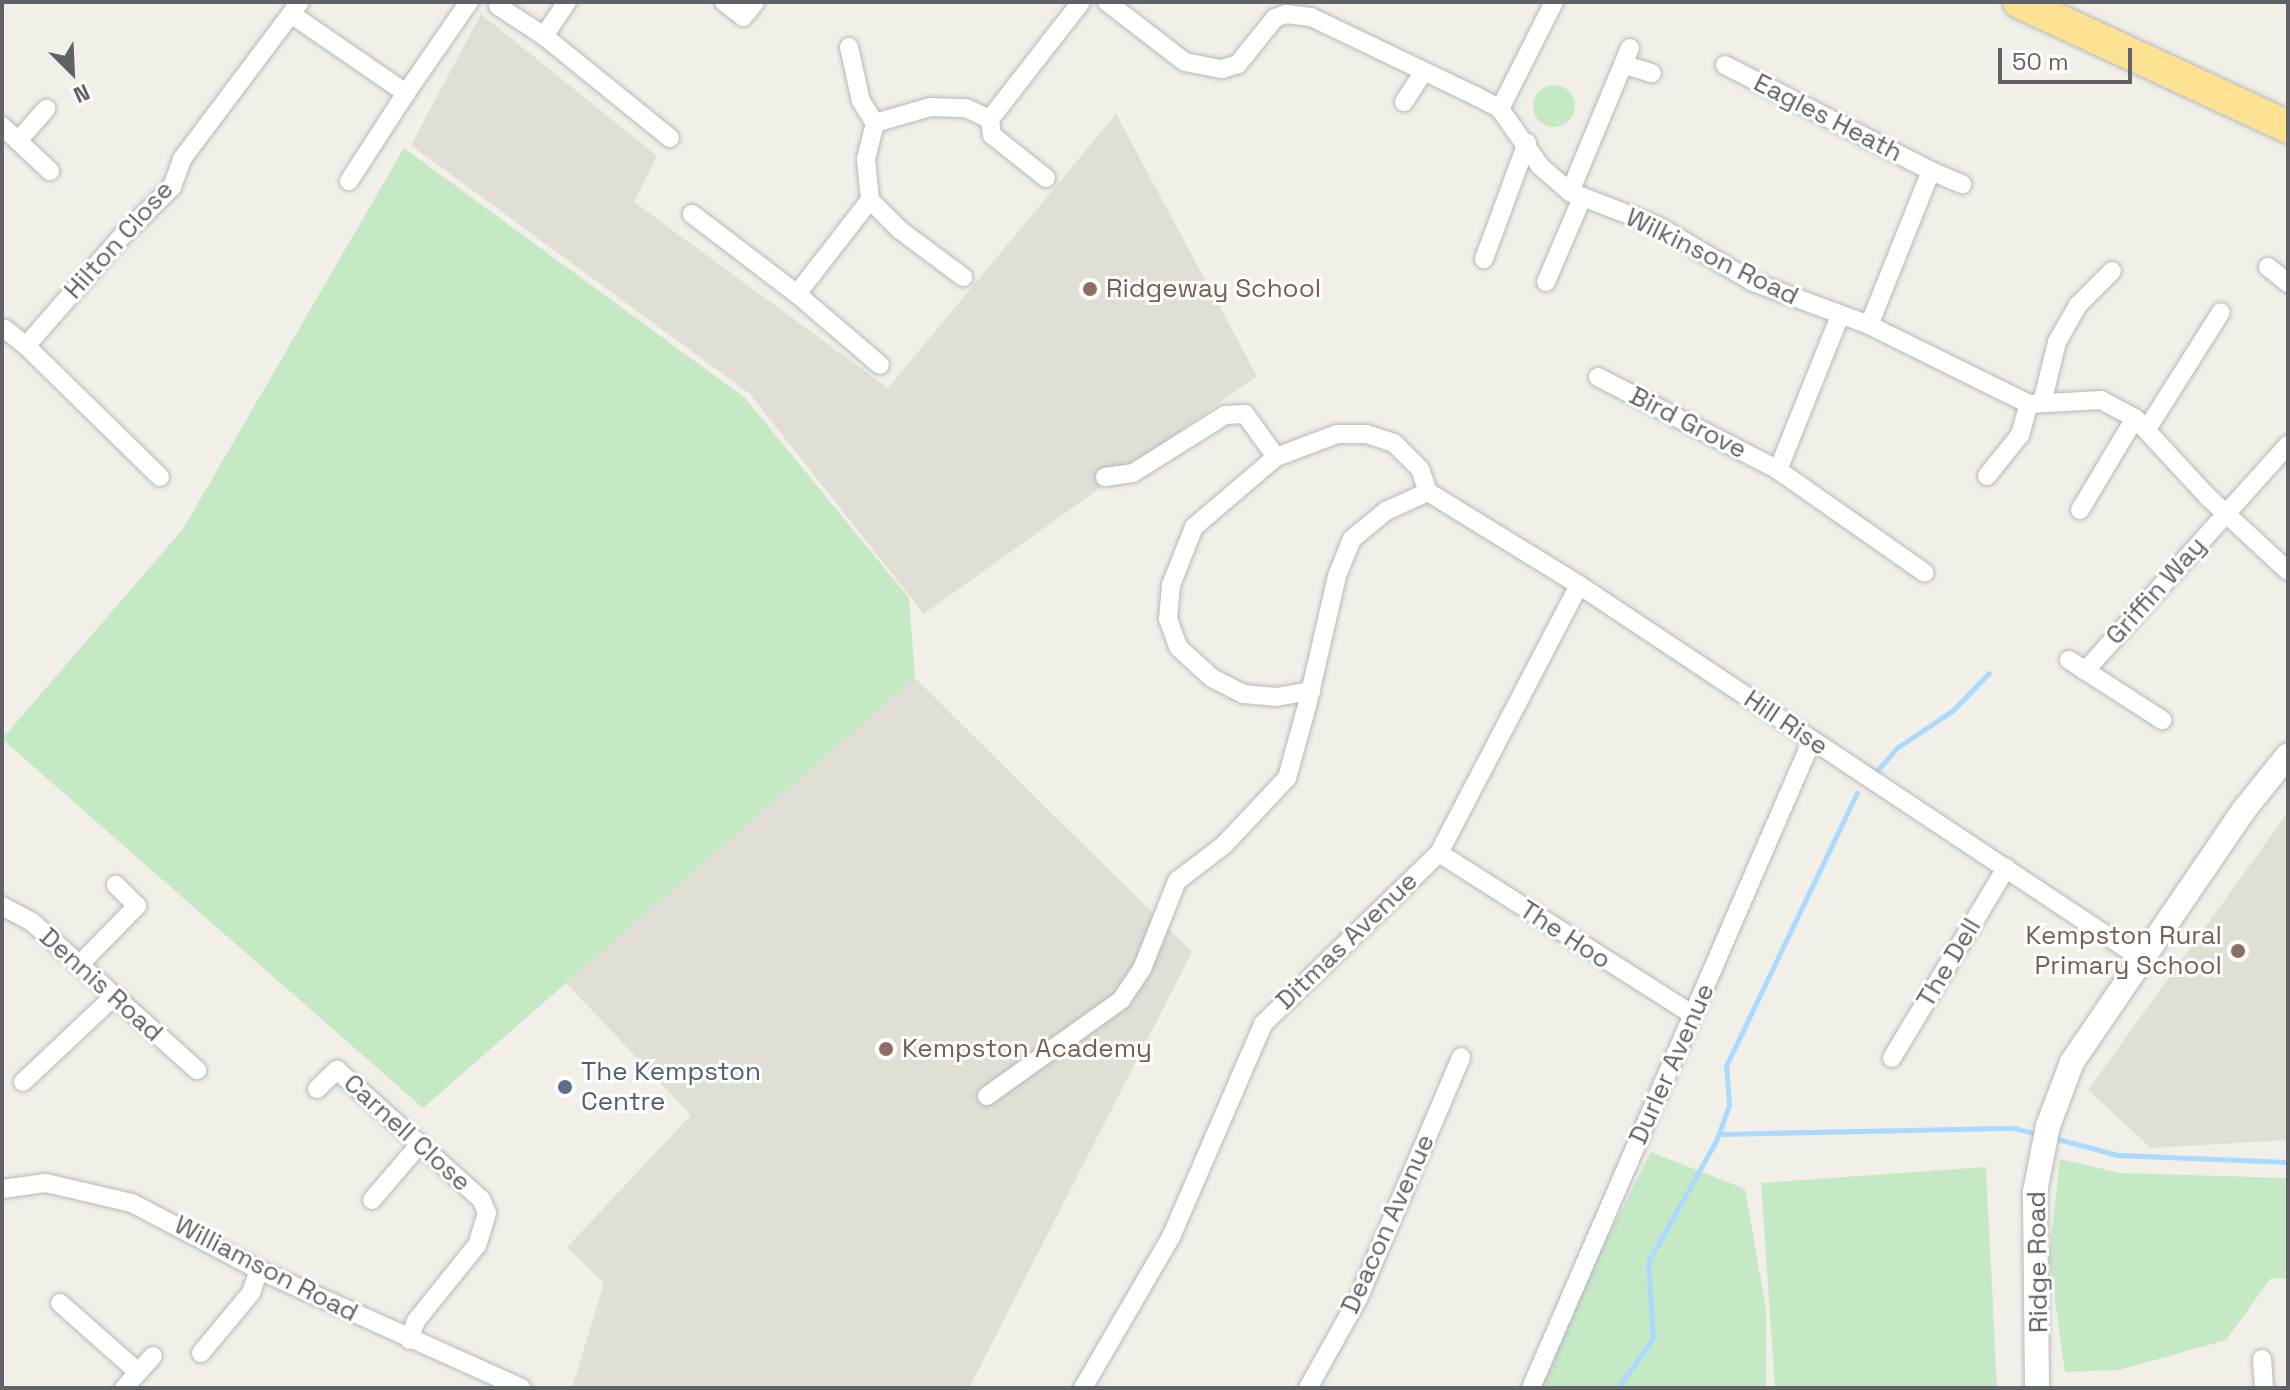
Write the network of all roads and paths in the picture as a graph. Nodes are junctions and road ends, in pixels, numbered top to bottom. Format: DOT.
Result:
graph roads {
  1 [pos="469,2"];
  2 [pos="567,2"];
  3 [pos="724,2"];
  4 [pos="755,2"];
  5 [pos="1081,2"];
  6 [pos="1107,2"];
  7 [pos="1554,2"];
  8 [pos="2019,2"];
  9 [pos="498,6"];
  10 [pos="296,8"];
  11 [pos="1315,10"];
  12 [pos="544,36"];
  13 [pos="849,47"];
  14 [pos="1725,65"];
  15 [pos="1423,73"];
  16 [pos="1652,73"];
  17 [pos="406,93"];
  18 [pos="1404,102"];
  19 [pos="46,109"];
  20 [pos="1500,109"];
  21 [pos="990,119"];
  22 [pos="875,123"];
  23 [pos="2,126"];
  24 [pos="2288,127"];
  25 [pos="670,138"];
  26 [pos="18,141"];
  27 [pos="1527,143"];
  28 [pos="50,171"];
  29 [pos="1931,171"];
  30 [pos="1046,178"];
  31 [pos="349,181"];
  32 [pos="1962,184"];
  33 [pos="1576,195"];
  34 [pos="870,200"];
  35 [pos="692,214"];
  36 [pos="1484,259"];
  37 [pos="2268,267"];
  38 [pos="2112,271"];
  39 [pos="963,277"];
  40 [pos="1546,282"];
  41 [pos="2288,283"];
  42 [pos="797,294"];
  43 [pos="2221,312"];
  44 [pos="1840,316"];
  45 [pos="1869,325"];
  46 [pos="5,329"];
  47 [pos="26,346"];
  48 [pos="880,365"];
  49 [pos="1598,377"];
  50 [pos="2036,403"];
  51 [pos="2141,423"];
  52 [pos="2288,445"];
  53 [pos="1276,457"];
  54 [pos="1778,470"];
  55 [pos="1987,476"];
  56 [pos="160,477"];
  57 [pos="1105,477"];
  58 [pos="1428,492"];
  59 [pos="2080,510"];
  60 [pos="2227,511"];
  61 [pos="2288,571"];
  62 [pos="1925,573"];
  63 [pos="1579,585"];
  64 [pos="2069,660"];
  65 [pos="2085,671"];
  66 [pos="1311,691"];
  67 [pos="2162,720"];
  68 [pos="1812,740"];
  69 [pos="2288,755"];
  70 [pos="1439,853"];
  71 [pos="2006,868"];
  72 [pos="116,885"];
  73 [pos="2,906"];
  74 [pos="2142,959"];
  75 [pos="79,965"];
  76 [pos="112,998"];
  77 [pos="1693,1015"];
  78 [pos="1461,1057"];
  79 [pos="1892,1058"];
  80 [pos="197,1070"];
  81 [pos="23,1082"];
  82 [pos="317,1089"];
  83 [pos="987,1096"];
  84 [pos="419,1145"];
  85 [pos="2,1189"];
  86 [pos="372,1200"];
  87 [pos="259,1270"];
  88 [pos="60,1303"];
  89 [pos="409,1340"];
  90 [pos="201,1353"];
  91 [pos="153,1356"];
  92 [pos="2262,1359"];
  93 [pos="138,1372"];
  94 [pos="124,1388"];
  95 [pos="522,1388"];
  96 [pos="1083,1388"];
  97 [pos="1308,1388"];
  98 [pos="1531,1388"];
  99 [pos="2037,1388"];
  100 [pos="2264,1388"];
  1 -- 17 [label="street"];
  2 -- 12 [label="street"];
  3 -- 4 [label="street"];
  5 -- 21 [label="street"];
  6 -- 11 [label="street, Wilkinson Road"];
  7 -- 20 [label="street"];
  8 -- 24 [label="highway"];
  9 -- 12 [label="street"];
  10 -- 17 [label="street, Hilton Close"];
  10 -- 47 [label="street, Hilton Close"];
  11 -- 15 [label="street, Wilkinson Road"];
  12 -- 25 [label="street"];
  13 -- 22 [label="street"];
  14 -- 29 [label="street, Eagles Heath"];
  15 -- 18 [label="street"];
  15 -- 20 [label="street, Wilkinson Road"];
  16 -- 33 [label="street"];
  17 -- 31 [label="street"];
  19 -- 26 [label="street"];
  20 -- 27 [label="street, Wilkinson Road"];
  21 -- 22 [label="street"];
  21 -- 30 [label="street"];
  22 -- 34 [label="street"];
  23 -- 26 [label="street"];
  26 -- 28 [label="street"];
  27 -- 33 [label="street, Wilkinson Road"];
  27 -- 36 [label="street"];
  29 -- 32 [label="street, Eagles Heath"];
  29 -- 45 [label="street, Eagles Heath"];
  33 -- 40 [label="street"];
  33 -- 44 [label="street, Wilkinson Road"];
  34 -- 39 [label="street"];
  34 -- 42 [label="street"];
  35 -- 42 [label="street"];
  37 -- 41 [label="street"];
  38 -- 50 [label="street"];
  42 -- 48 [label="street"];
  43 -- 51 [label="street"];
  44 -- 45 [label="street, Wilkinson Road"];
  44 -- 54 [label="street, Bird Grove"];
  45 -- 50 [label="street, Wilkinson Road"];
  46 -- 47 [label="street"];
  47 -- 56 [label="street"];
  49 -- 54 [label="street, Bird Grove"];
  50 -- 51 [label="street, Wilkinson Road"];
  50 -- 55 [label="street"];
  51 -- 59 [label="street"];
  51 -- 60 [label="street, Wilkinson Road"];
  52 -- 60 [label="street, Griffin Way"];
  53 -- 57 [label="street"];
  53 -- 58 [label="street"];
  53 -- 66 [label="street"];
  54 -- 62 [label="street, Bird Grove"];
  58 -- 63 [label="street, Hill Rise"];
  58 -- 66 [label="street"];
  60 -- 61 [label="street, Wilkinson Road"];
  60 -- 65 [label="street, Griffin Way"];
  63 -- 68 [label="street, Hill Rise"];
  63 -- 70 [label="street, Ditmas Avenue"];
  64 -- 65 [label="street, Griffin Way"];
  65 -- 67 [label="street, Griffin Way"];
  66 -- 83 [label="street"];
  68 -- 71 [label="street, Hill Rise"];
  68 -- 77 [label="street, Durler Avenue"];
  69 -- 74 [label="street, Ridge Road"];
  70 -- 77 [label="street, The Hoo"];
  70 -- 96 [label="street, Ditmas Avenue"];
  71 -- 74 [label="street, Hill Rise"];
  71 -- 79 [label="street, The Dell"];
  72 -- 75 [label="street"];
  73 -- 75 [label="street, Dennis Road"];
  74 -- 99 [label="street, Ridge Road"];
  75 -- 76 [label="street, Dennis Road"];
  76 -- 80 [label="street, Dennis Road"];
  76 -- 81 [label="street"];
  77 -- 98 [label="street, Durler Avenue"];
  78 -- 97 [label="street, Deacon Avenue"];
  82 -- 84 [label="street, Carnell Close"];
  84 -- 86 [label="street"];
  84 -- 89 [label="street, Carnell Close"];
  85 -- 87 [label="street, Williamson Road"];
  87 -- 89 [label="street, Williamson Road"];
  87 -- 90 [label="street"];
  88 -- 93 [label="street"];
  89 -- 95 [label="street, Williamson Road"];
  91 -- 93 [label="street"];
  92 -- 100 [label="street"];
  93 -- 94 [label="street"];
}
